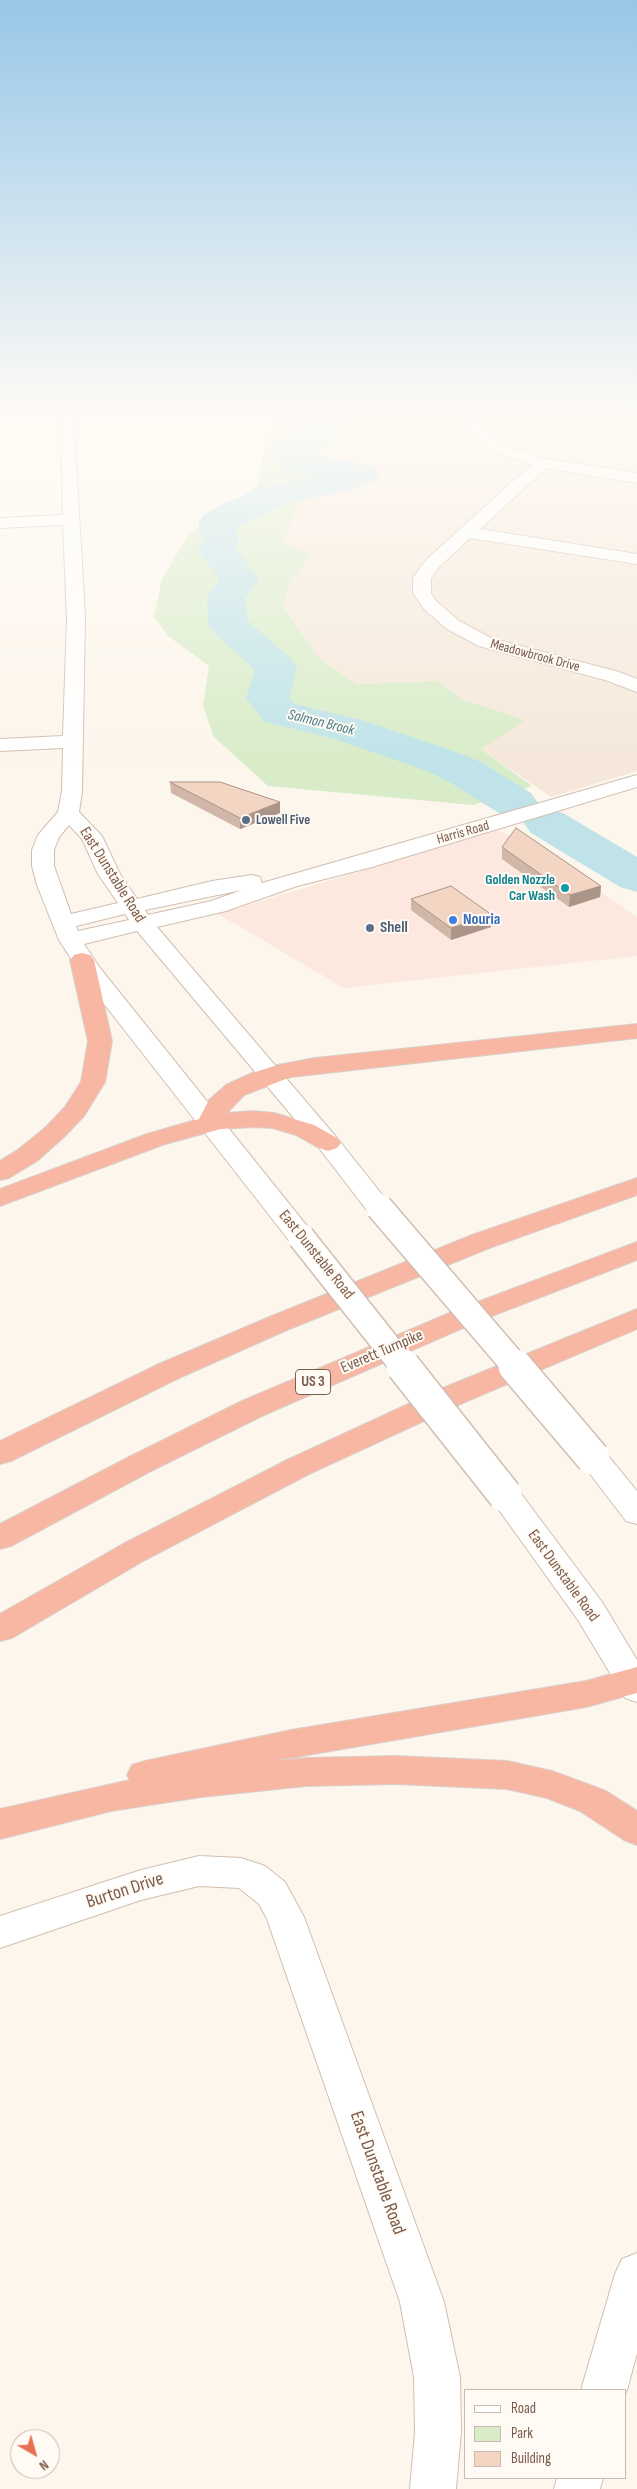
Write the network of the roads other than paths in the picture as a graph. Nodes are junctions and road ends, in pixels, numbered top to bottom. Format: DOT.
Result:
graph roads {
  1 [pos="71,532"];
  2 [pos="465,532"];
  3 [pos="637,559"];
  4 [pos="637,686"];
  5 [pos="73,742"];
  6 [pos="0,745"];
  7 [pos="637,782"];
  8 [pos="68,813"];
  9 [pos="137,915"];
  10 [pos="72,941"];
  11 [pos="637,1031"];
  12 [pos="271,1075"];
  13 [pos="210,1123"];
  14 [pos="328,1143"];
  15 [pos="0,1172"];
  16 [pos="637,1186"];
  17 [pos="0,1198"];
  18 [pos="637,1250"];
  19 [pos="637,1318"];
  20 [pos="0,1454"];
  21 [pos="637,1513"];
  22 [pos="0,1538"];
  23 [pos="0,1629"];
  24 [pos="636,1683"];
  25 [pos="0,1819"];
  26 [pos="0,1824"];
  27 [pos="637,1830"];
  28 [pos="252,1877"];
  29 [pos="0,1932"];
  30 [pos="637,2274"];
  31 [pos="604,2389"];
  32 [pos="434,2489"];
  1 -- 5 [label="street, East Dunstable Road"];
  2 -- 3 [label="street"];
  2 -- 4 [label="street, Meadowbrook Drive"];
  5 -- 6 [label="street"];
  5 -- 8 [label="street, East Dunstable Road"];
  7 -- 9 [label="street, Harris Road"];
  8 -- 9 [label="street, East Dunstable Road"];
  8 -- 10 [label="street, East Dunstable Road"];
  9 -- 10 [label="street, Harris Road"];
  9 -- 12 [label="street, East Dunstable Road"];
  10 -- 13 [label="street, East Dunstable Road"];
  10 -- 15 [label="highway"];
  11 -- 12 [label="highway"];
  12 -- 13 [label="highway"];
  12 -- 14 [label="street, East Dunstable Road"];
  13 -- 14 [label="highway"];
  13 -- 17 [label="highway"];
  13 -- 24 [label="street, East Dunstable Road, bridge"];
  14 -- 21 [label="street, East Dunstable Road, bridge"];
  16 -- 20 [label="highway"];
  18 -- 22 [label="highway, Everett Turnpike / US 3"];
  19 -- 23 [label="highway"];
  24 -- 25 [label="highway"];
  26 -- 27 [label="highway"];
  28 -- 29 [label="street, Burton Drive"];
  28 -- 32 [label="street, East Dunstable Road"];
  30 -- 31 [label="street"];
}
